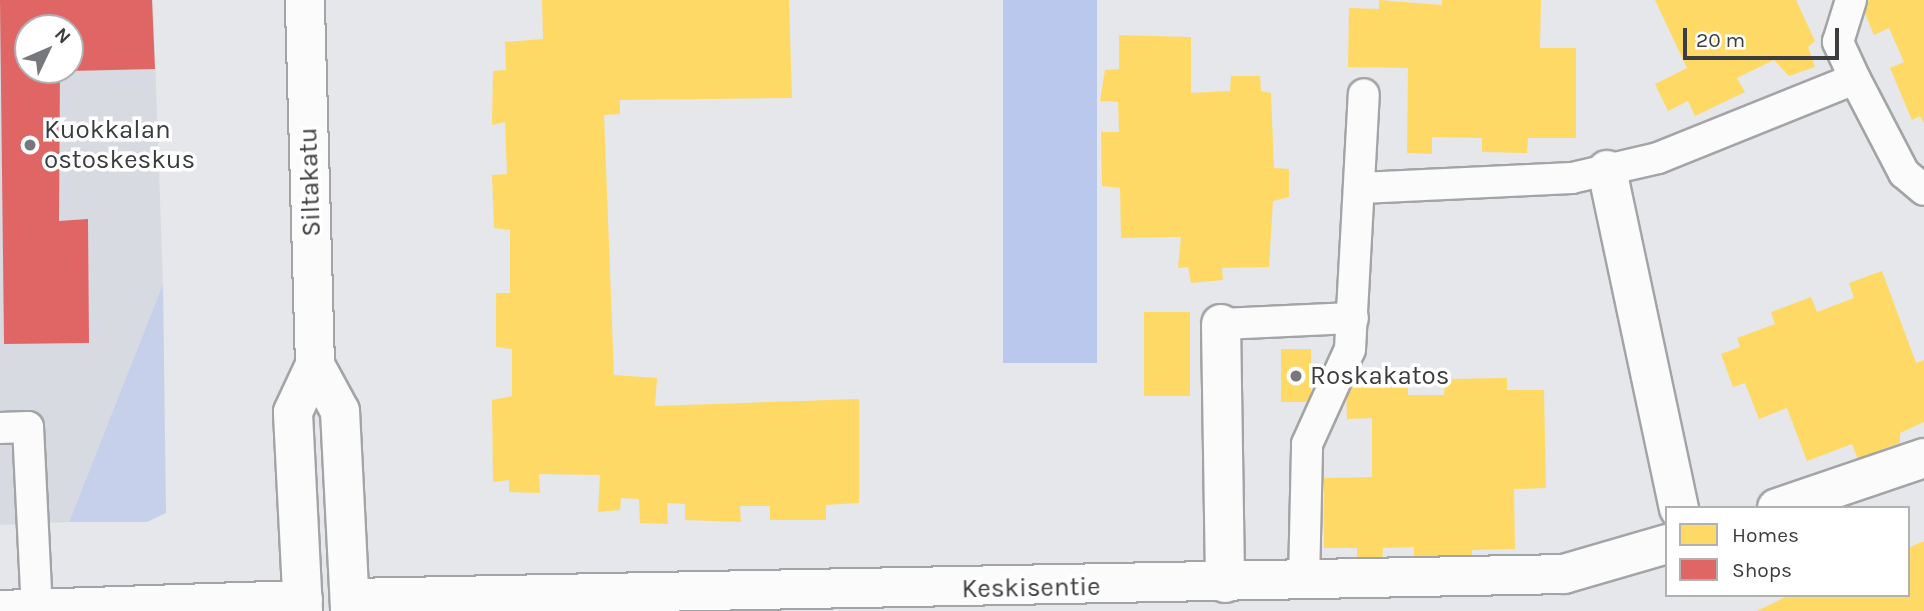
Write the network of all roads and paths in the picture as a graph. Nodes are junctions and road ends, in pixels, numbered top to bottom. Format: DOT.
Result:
graph roads {
  1 [pos="305,0"];
  2 [pos="1851,0"];
  3 [pos="1855,79"];
  4 [pos="1364,94"];
  5 [pos="1607,170"];
  6 [pos="1917,178"];
  7 [pos="1361,188"];
  8 [pos="1353,318"];
  9 [pos="1221,324"];
  10 [pos="315,365"];
  11 [pos="0,428"];
  12 [pos="1924,458"];
  13 [pos="1679,506"];
  14 [pos="1783,506"];
  15 [pos="1665,545"];
  16 [pos="1304,581"];
  17 [pos="1225,583"];
  18 [pos="1039,600"];
  19 [pos="350,604"];
  20 [pos="303,605"];
  21 [pos="37,608"];
  22 [pos="0,610"];
  1 -- 10 [label="street, Siltakatu"];
  2 -- 3 [label="lane"];
  3 -- 5 [label="lane"];
  3 -- 6 [label="lane"];
  4 -- 7 [label="lane"];
  5 -- 7 [label="lane"];
  5 -- 13 [label="street"];
  7 -- 8 [label="lane"];
  8 -- 9 [label="lane"];
  8 -- 16 [label="lane"];
  9 -- 17 [label="street"];
  10 -- 19 [label="street, Siltakatu"];
  10 -- 20 [label="street, Siltakatu"];
  11 -- 21 [label="lane"];
  12 -- 14 [label="street"];
  15 -- 16 [label="street, Keskisentie"];
  16 -- 17 [label="street, Keskisentie"];
  17 -- 18 [label="street, Keskisentie"];
  18 -- 19 [label="street, Keskisentie"];
  19 -- 20 [label="street, Keskisentie"];
  20 -- 21 [label="street, Keskisentie"];
  21 -- 22 [label="street, Keskisentie"];
}
